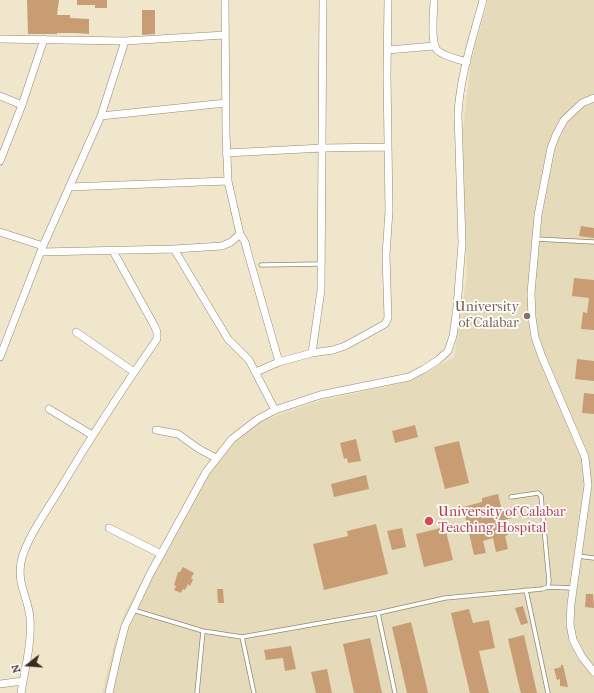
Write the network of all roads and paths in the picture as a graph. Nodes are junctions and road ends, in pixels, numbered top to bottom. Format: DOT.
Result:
graph roads {
  1 [pos="225,0"];
  2 [pos="323,0"];
  3 [pos="388,0"];
  4 [pos="434,0"];
  5 [pos="483,0"];
  6 [pos="225,35"];
  7 [pos="0,39"];
  8 [pos="44,39"];
  9 [pos="125,41"];
  10 [pos="434,46"];
  11 [pos="388,50"];
  12 [pos="467,62"];
  13 [pos="0,96"];
  14 [pos="594,98"];
  15 [pos="226,103"];
  16 [pos="22,105"];
  17 [pos="101,116"];
  18 [pos="388,147"];
  19 [pos="323,148"];
  20 [pos="226,153"];
  21 [pos="0,158"];
  22 [pos="228,181"];
  23 [pos="69,187"];
  24 [pos="0,232"];
  25 [pos="240,234"];
  26 [pos="536,238"];
  27 [pos="594,242"];
  28 [pos="42,249"];
  29 [pos="174,249"];
  30 [pos="112,251"];
  31 [pos="320,264"];
  32 [pos="261,265"];
  33 [pos="76,332"];
  34 [pos="312,353"];
  35 [pos="0,357"];
  36 [pos="279,362"];
  37 [pos="134,372"];
  38 [pos="256,372"];
  39 [pos="48,409"];
  40 [pos="275,410"];
  41 [pos="156,430"];
  42 [pos="92,435"];
  43 [pos="216,458"];
  44 [pos="511,497"];
  45 [pos="109,528"];
  46 [pos="161,554"];
  47 [pos="578,556"];
  48 [pos="594,558"];
  49 [pos="548,587"];
  50 [pos="573,588"];
  51 [pos="526,590"];
  52 [pos="133,610"];
  53 [pos="378,613"];
  54 [pos="203,632"];
  55 [pos="242,636"];
  56 [pos="594,672"];
  57 [pos="23,681"];
  58 [pos="0,684"];
  59 [pos="21,693"];
  60 [pos="108,693"];
  61 [pos="197,693"];
  62 [pos="254,693"];
  63 [pos="395,693"];
  64 [pos="548,693"];
  1 -- 6 [label="street"];
  2 -- 19 [label="street"];
  3 -- 11 [label="street"];
  4 -- 10 [label="street"];
  5 -- 12 [label="street"];
  6 -- 9 [label="street"];
  6 -- 15 [label="street"];
  7 -- 8 [label="street"];
  8 -- 9 [label="street"];
  8 -- 16 [label="street"];
  9 -- 17 [label="street"];
  10 -- 11 [label="street"];
  10 -- 12 [label="street"];
  11 -- 18 [label="street"];
  12 -- 40 [label="street"];
  13 -- 16 [label="street"];
  14 -- 26 [label="street"];
  15 -- 17 [label="street"];
  15 -- 20 [label="street"];
  16 -- 21 [label="street"];
  17 -- 23 [label="street"];
  18 -- 19 [label="street"];
  18 -- 34 [label="street"];
  19 -- 20 [label="street"];
  19 -- 31 [label="street"];
  20 -- 22 [label="street"];
  22 -- 23 [label="street"];
  22 -- 25 [label="street"];
  23 -- 28 [label="street"];
  24 -- 28 [label="street"];
  25 -- 29 [label="street"];
  25 -- 36 [label="street"];
  26 -- 27 [label="lane"];
  26 -- 47 [label="street"];
  28 -- 30 [label="street"];
  28 -- 35 [label="street"];
  29 -- 30 [label="street"];
  29 -- 38 [label="street"];
  30 -- 37 [label="street"];
  31 -- 32 [label="lane"];
  31 -- 34 [label="street"];
  33 -- 37 [label="street"];
  34 -- 36 [label="street"];
  36 -- 38 [label="street"];
  37 -- 42 [label="street"];
  38 -- 40 [label="street"];
  39 -- 42 [label="street"];
  40 -- 43 [label="street"];
  41 -- 43 [label="street"];
  42 -- 57 [label="street"];
  43 -- 46 [label="street"];
  44 -- 49 [label="lane"];
  45 -- 46 [label="street"];
  46 -- 52 [label="street"];
  47 -- 48 [label="lane"];
  47 -- 50 [label="street"];
  49 -- 50 [label="lane"];
  49 -- 51 [label="lane"];
  50 -- 56 [label="street"];
  51 -- 53 [label="lane"];
  51 -- 64 [label="lane"];
  52 -- 54 [label="lane"];
  52 -- 60 [label="street"];
  53 -- 55 [label="lane"];
  53 -- 63 [label="lane"];
  54 -- 55 [label="lane"];
  54 -- 61 [label="lane"];
  55 -- 62 [label="lane"];
  57 -- 58 [label="street"];
  57 -- 59 [label="street"];
}
